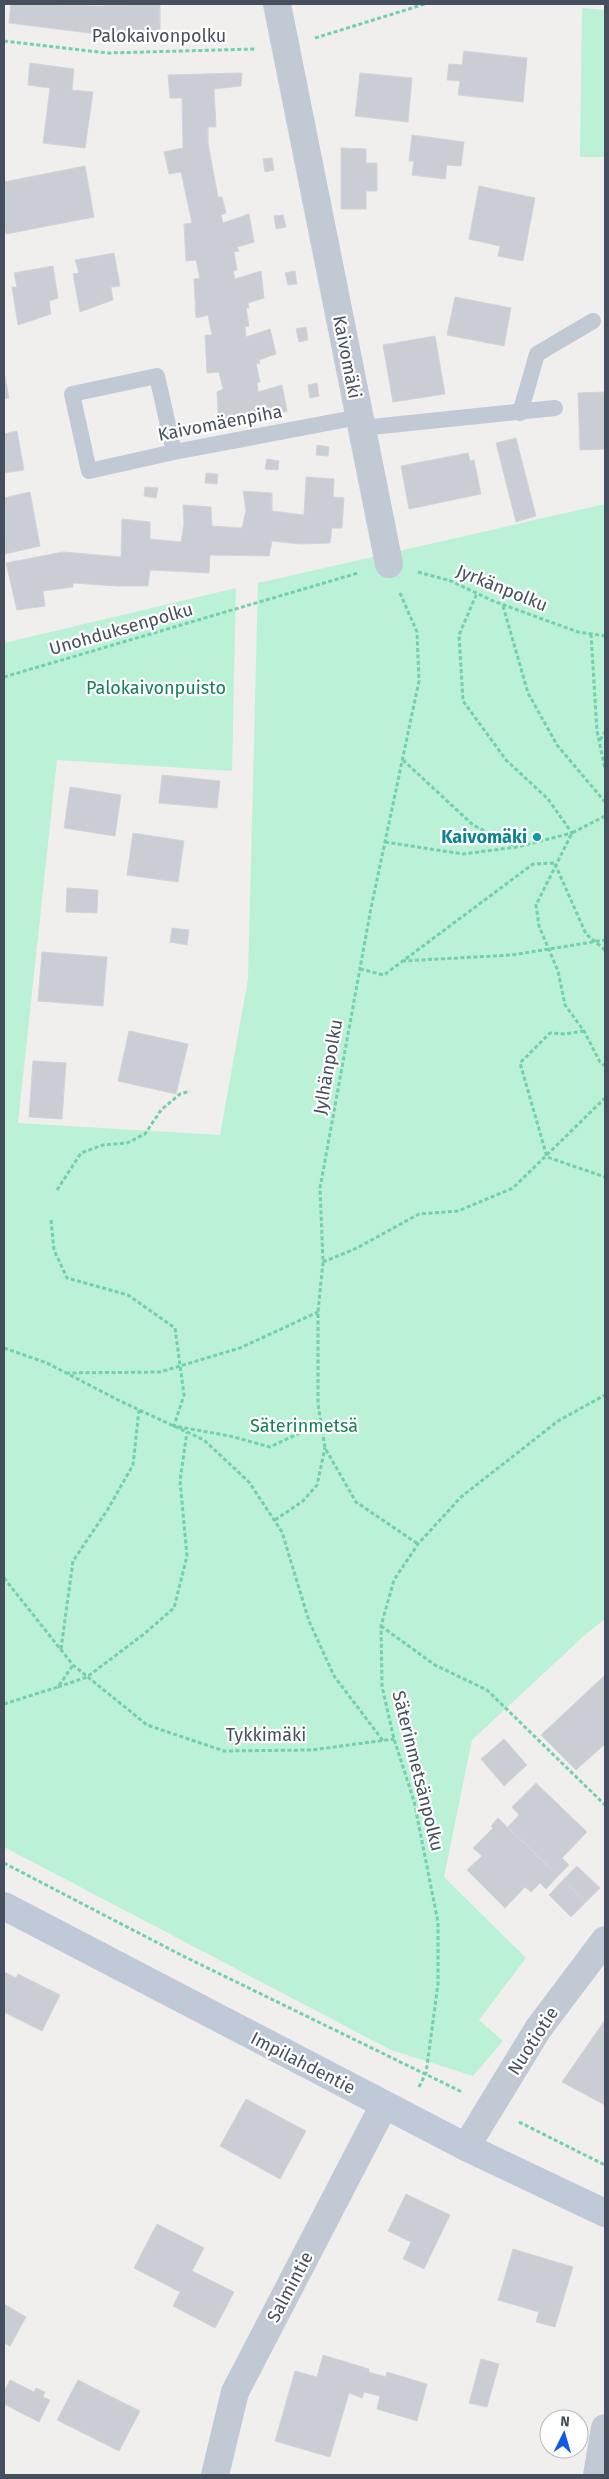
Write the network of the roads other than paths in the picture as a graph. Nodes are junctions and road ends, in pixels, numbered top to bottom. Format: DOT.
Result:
graph roads {
  1 [pos="277,4"];
  2 [pos="593,321"];
  3 [pos="555,408"];
  4 [pos="520,413"];
  5 [pos="361,423"];
  6 [pos="174,452"];
  7 [pos="388,564"];
  8 [pos="4,1906"];
  9 [pos="605,1940"];
  10 [pos="384,2105"];
  11 [pos="466,2147"];
  12 [pos="605,2213"];
  13 [pos="605,2428"];
  14 [pos="215,2475"];
  15 [pos="597,2475"];
  1 -- 5 [label="street, Kaivomäki"];
  2 -- 4 [label="lane"];
  3 -- 4 [label="lane, Kaivomäenpiha"];
  4 -- 5 [label="lane, Kaivomäenpiha"];
  5 -- 6 [label="lane, Kaivomäenpiha"];
  5 -- 7 [label="street, Kaivomäki"];
  6 -- 6 [label="lane, Kaivomäenpiha"];
  8 -- 10 [label="street, Impilahdentie"];
  9 -- 11 [label="street, Nuotiotie"];
  10 -- 11 [label="street, Impilahdentie"];
  10 -- 14 [label="street, Salmintie"];
  11 -- 12 [label="street, Impilahdentie"];
  13 -- 15 [label="street"];
}
